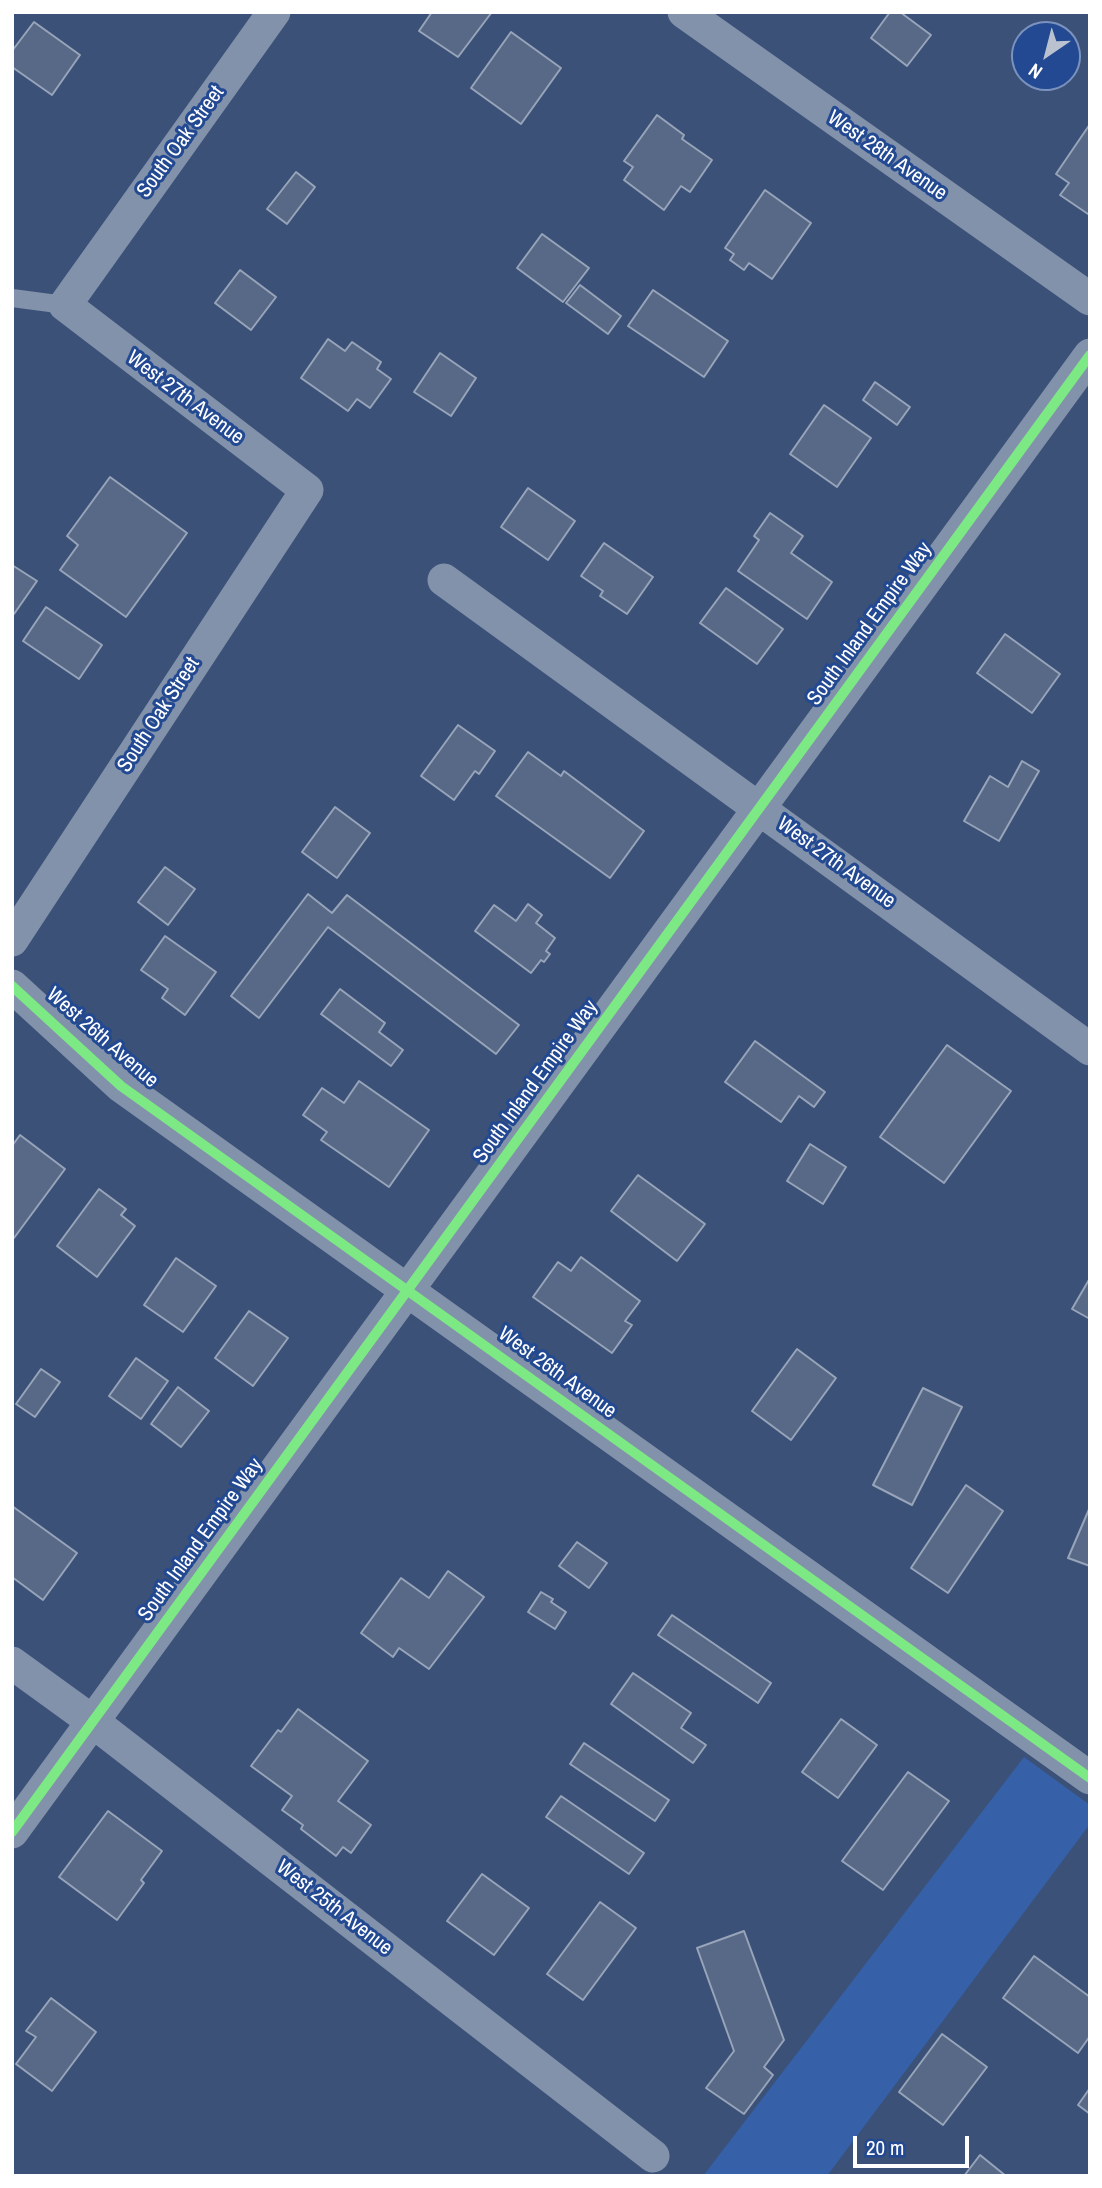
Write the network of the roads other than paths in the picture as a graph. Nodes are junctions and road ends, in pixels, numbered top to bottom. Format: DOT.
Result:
graph roads {
  1 [pos="274,12"];
  2 [pos="684,12"];
  3 [pos="12,298"];
  4 [pos="1090,299"];
  5 [pos="65,305"];
  6 [pos="1090,355"];
  7 [pos="307,490"];
  8 [pos="444,580"];
  9 [pos="760,807"];
  10 [pos="12,940"];
  11 [pos="12,986"];
  12 [pos="1090,1049"];
  13 [pos="408,1290"];
  14 [pos="12,1663"];
  15 [pos="92,1721"];
  16 [pos="1090,1778"];
  17 [pos="12,1832"];
  18 [pos="653,2156"];
  1 -- 5 [label="street, South Oak Street"];
  2 -- 4 [label="street, West 28th Avenue"];
  3 -- 5 [label="lane"];
  5 -- 7 [label="street, West 27th Avenue"];
  6 -- 9 [label="street, South Inland Empire Way"];
  7 -- 10 [label="street, South Oak Street"];
  8 -- 9 [label="street, West 27th Avenue"];
  9 -- 12 [label="street, West 27th Avenue"];
  9 -- 13 [label="street, South Inland Empire Way"];
  11 -- 13 [label="street, West 26th Avenue"];
  13 -- 15 [label="street, South Inland Empire Way"];
  13 -- 16 [label="street, West 26th Avenue"];
  14 -- 15 [label="street, West 25th Avenue"];
  15 -- 17 [label="street, South Inland Empire Way"];
  15 -- 18 [label="street, West 25th Avenue"];
}
